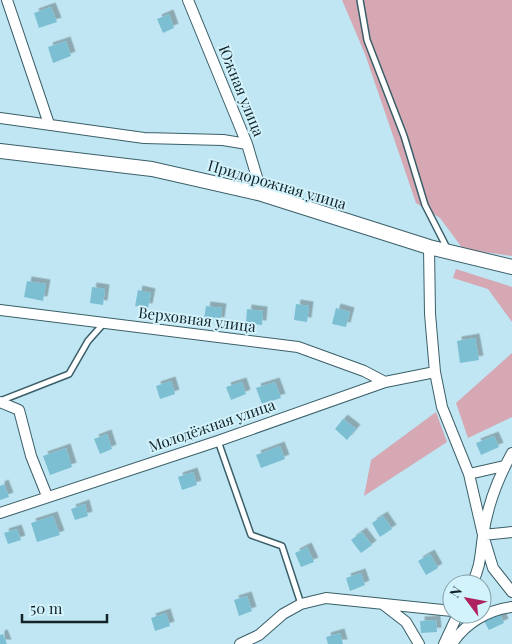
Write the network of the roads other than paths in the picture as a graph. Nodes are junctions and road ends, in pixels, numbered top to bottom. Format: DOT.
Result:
graph roads {
  1 [pos="7,0"];
  2 [pos="188,0"];
  3 [pos="360,0"];
  4 [pos="0,118"];
  5 [pos="48,124"];
  6 [pos="247,144"];
  7 [pos="0,151"];
  8 [pos="262,194"];
  9 [pos="429,247"];
  10 [pos="450,252"];
  11 [pos="512,267"];
  12 [pos="0,310"];
  13 [pos="104,323"];
  14 [pos="435,372"];
  15 [pos="385,382"];
  16 [pos="0,401"];
  17 [pos="218,441"];
  18 [pos="512,452"];
  19 [pos="504,466"];
  20 [pos="469,474"];
  21 [pos="47,496"];
  22 [pos="0,513"];
  23 [pos="512,532"];
  24 [pos="483,535"];
  25 [pos="476,574"];
  26 [pos="512,592"];
  27 [pos="301,604"];
  28 [pos="384,605"];
  29 [pos="512,607"];
  30 [pos="442,610"];
  31 [pos="453,624"];
  32 [pos="260,640"];
  33 [pos="240,644"];
  34 [pos="419,644"];
  35 [pos="444,644"];
  36 [pos="452,644"];
  1 -- 5 [label="street"];
  2 -- 6 [label="street, Южная улица"];
  3 -- 10 [label="lane"];
  4 -- 5 [label="street"];
  5 -- 6 [label="street"];
  6 -- 8 [label="street, Южная улица"];
  7 -- 8 [label="street, Придорожная улица"];
  8 -- 9 [label="street, Придорожная улица"];
  9 -- 10 [label="street, Придорожная улица"];
  9 -- 14 [label="street"];
  10 -- 11 [label="street, Придорожная улица"];
  12 -- 13 [label="street, Верховная улица"];
  13 -- 15 [label="street, Верховная улица"];
  13 -- 16 [label="lane"];
  14 -- 15 [label="street, Молодёжная улица"];
  14 -- 20 [label="street"];
  15 -- 17 [label="street, Молодёжная улица"];
  16 -- 21 [label="street"];
  17 -- 21 [label="street, Молодёжная улица"];
  17 -- 27 [label="lane"];
  18 -- 19 [label="street"];
  19 -- 20 [label="street"];
  19 -- 24 [label="street"];
  20 -- 24 [label="street"];
  21 -- 22 [label="street, Молодёжная улица"];
  23 -- 24 [label="street"];
  24 -- 25 [label="street"];
  24 -- 26 [label="street"];
  27 -- 28 [label="street"];
  27 -- 32 [label="street"];
  28 -- 30 [label="street"];
  28 -- 34 [label="street"];
  29 -- 36 [label="street"];
  31 -- 35 [label="street"];
  32 -- 33 [label="street"];
}
